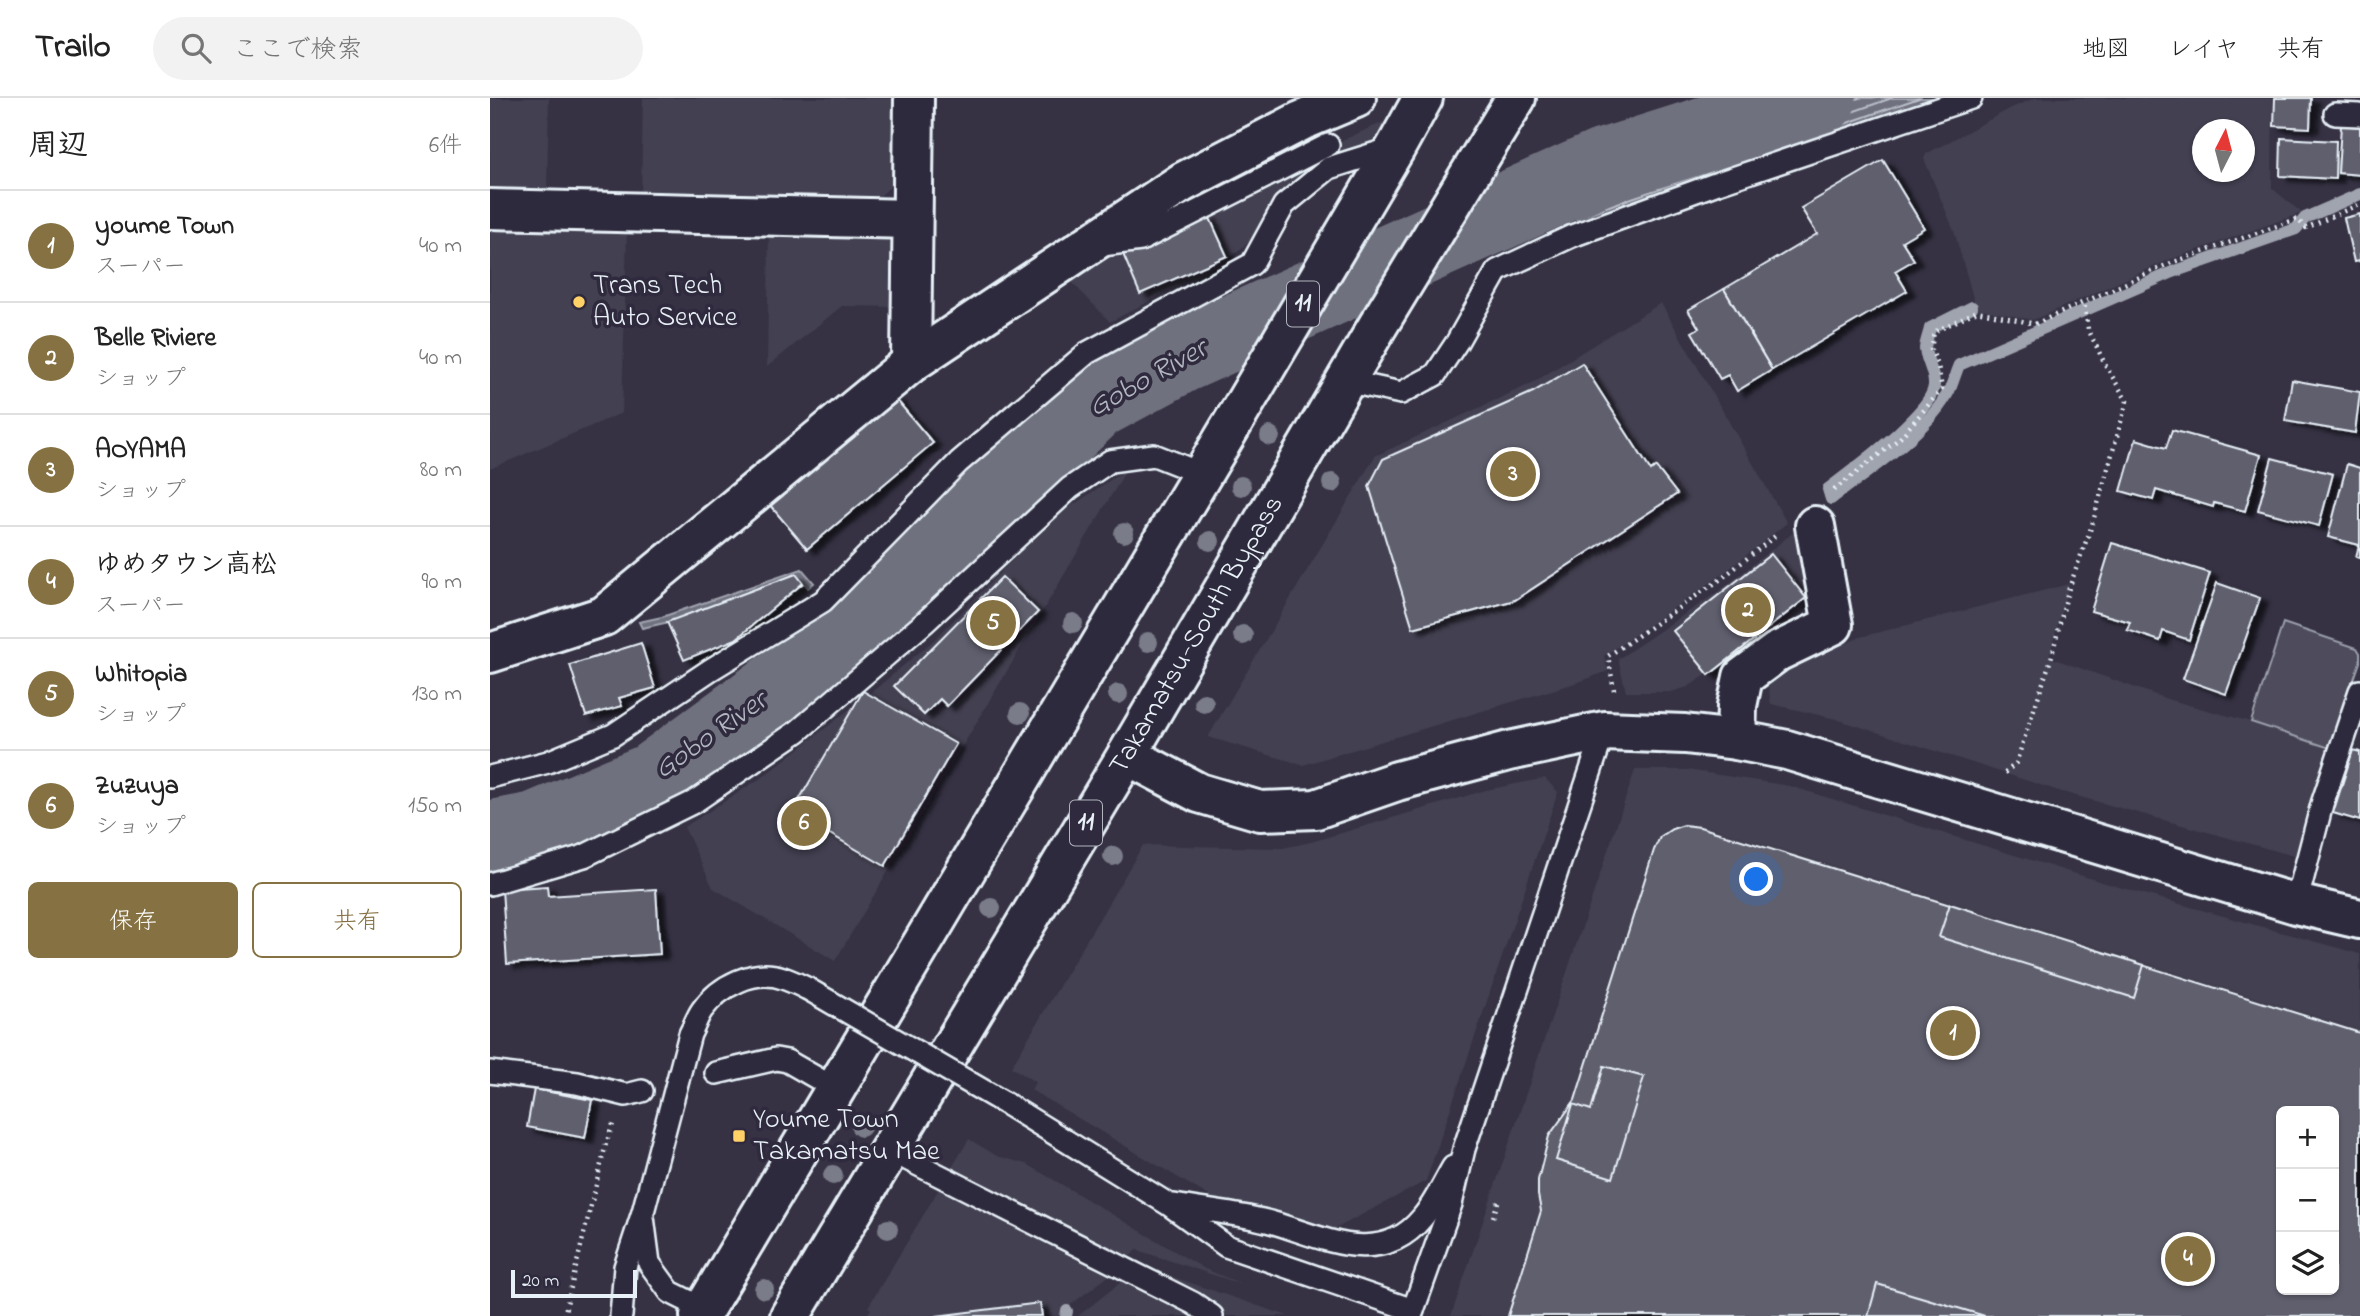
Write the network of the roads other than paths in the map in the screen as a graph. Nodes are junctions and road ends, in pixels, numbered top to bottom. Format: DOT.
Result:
graph roads {
  1 [pos="914,98"];
  2 [pos="1356,98"];
  3 [pos="1423,98"];
  4 [pos="1516,98"];
  5 [pos="1971,98"];
  6 [pos="2335,114"];
  7 [pos="2360,115"];
  8 [pos="1328,145"];
  9 [pos="1396,148"];
  10 [pos="490,209"];
  11 [pos="911,219"];
  12 [pos="1082,248"];
  13 [pos="911,363"];
  14 [pos="1345,381"];
  15 [pos="1202,474"];
  16 [pos="1808,517"];
  17 [pos="490,653"];
  18 [pos="2360,691"];
  19 [pos="1604,731"];
  20 [pos="1736,740"];
  21 [pos="1127,755"];
  22 [pos="490,777"];
  23 [pos="490,884"];
  24 [pos="2296,904"];
  25 [pos="2360,919"];
  26 [pos="490,1072"];
  27 [pos="716,1073"];
  28 [pos="836,1089"];
  29 [pos="634,1093"];
  30 [pos="1464,1149"];
  31 [pos="889,1150"];
  32 [pos="1168,1203"];
  33 [pos="643,1212"];
  34 [pos="702,1313"];
  35 [pos="1412,1313"];
  36 [pos="621,1316"];
  37 [pos="790,1316"];
  38 [pos="1212,1316"];
  1 -- 11 [label="main road"];
  2 -- 12 [label="main road"];
  3 -- 9 [label="main road, 11"];
  4 -- 14 [label="main road, Takamatsu-South Bypass / 11"];
  5 -- 14 [label="lane"];
  6 -- 7 [label="lane"];
  8 -- 12 [label="lane"];
  9 -- 15 [label="main road, 11"];
  9 -- 22 [label="lane"];
  10 -- 11 [label="main road"];
  11 -- 13 [label="main road"];
  12 -- 13 [label="main road"];
  13 -- 17 [label="main road"];
  14 -- 21 [label="main road, Takamatsu-South Bypass / 11"];
  15 -- 23 [label="lane"];
  15 -- 28 [label="main road, 11"];
  16 -- 20 [label="main road"];
  18 -- 24 [label="lane"];
  19 -- 20 [label="main road"];
  19 -- 21 [label="main road"];
  19 -- 30 [label="lane"];
  20 -- 24 [label="main road"];
  21 -- 31 [label="main road, Takamatsu-South Bypass / 11"];
  24 -- 25 [label="main road"];
  26 -- 29 [label="lane"];
  27 -- 28 [label="lane"];
  28 -- 34 [label="main road, 11"];
  30 -- 32 [label="lane"];
  30 -- 35 [label="lane"];
  31 -- 37 [label="main road, Takamatsu-South Bypass / 11"];
  31 -- 38 [label="lane"];
  32 -- 33 [label="lane, bridge"];
  32 -- 35 [label="lane"];
  33 -- 34 [label="lane"];
  33 -- 36 [label="lane"];
}
